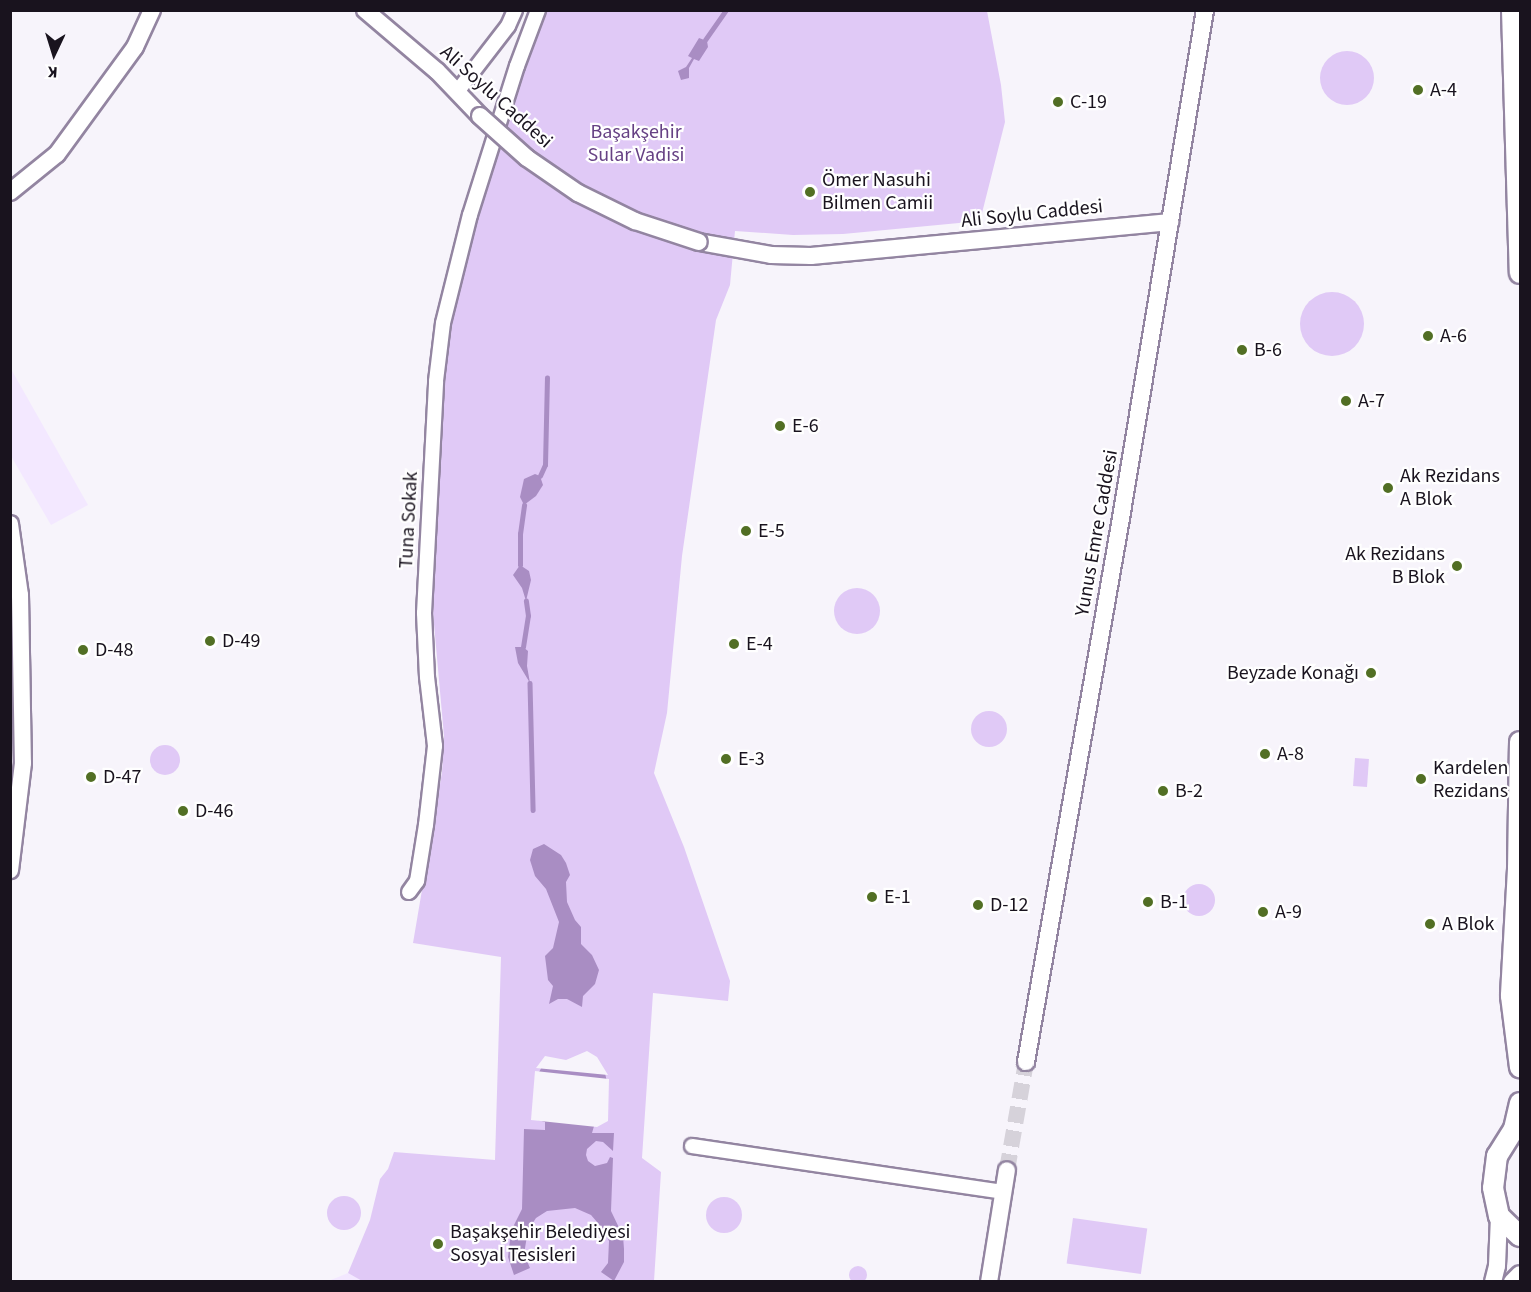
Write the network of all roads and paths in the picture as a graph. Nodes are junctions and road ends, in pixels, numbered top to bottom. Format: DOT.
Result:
graph roads {
  1 [pos="139,10"];
  2 [pos="152,10"];
  3 [pos="365,10"];
  4 [pos="515,10"];
  5 [pos="538,10"];
  6 [pos="1205,10"];
  7 [pos="1512,10"];
  8 [pos="135,47"];
  9 [pos="458,92"];
  10 [pos="10,192"];
  11 [pos="1170,222"];
  12 [pos="1521,273"];
  13 [pos="10,524"];
  14 [pos="1521,742"];
  15 [pos="10,870"];
  16 [pos="409,892"];
  17 [pos="1026,1062"];
  18 [pos="1521,1067"];
  19 [pos="1521,1103"];
  20 [pos="1517,1127"];
  21 [pos="692,1146"];
  22 [pos="1007,1170"];
  23 [pos="1003,1192"];
  24 [pos="1499,1216"];
  25 [pos="1521,1236"];
  26 [pos="1521,1274"];
  27 [pos="989,1281"];
  28 [pos="1492,1281"];
  29 [pos="1512,1281"];
  1 -- 8 [label="street"];
  2 -- 8 [label="street"];
  3 -- 9 [label="street, Ali Soylu Caddesi"];
  4 -- 9 [label="street"];
  5 -- 16 [label="street, Tuna Sokak"];
  6 -- 11 [label="street, Yunus Emre Caddesi"];
  7 -- 12 [label="main road"];
  8 -- 10 [label="street"];
  9 -- 11 [label="street, Ali Soylu Caddesi, bridge"];
  11 -- 17 [label="street, Yunus Emre Caddesi"];
  13 -- 15 [label="street"];
  14 -- 18 [label="main road"];
  19 -- 20 [label="main road"];
  20 -- 24 [label="main road"];
  21 -- 23 [label="street"];
  22 -- 23 [label="street"];
  23 -- 27 [label="street"];
  24 -- 25 [label="main road"];
  24 -- 28 [label="street"];
  26 -- 29 [label="street"];
}
